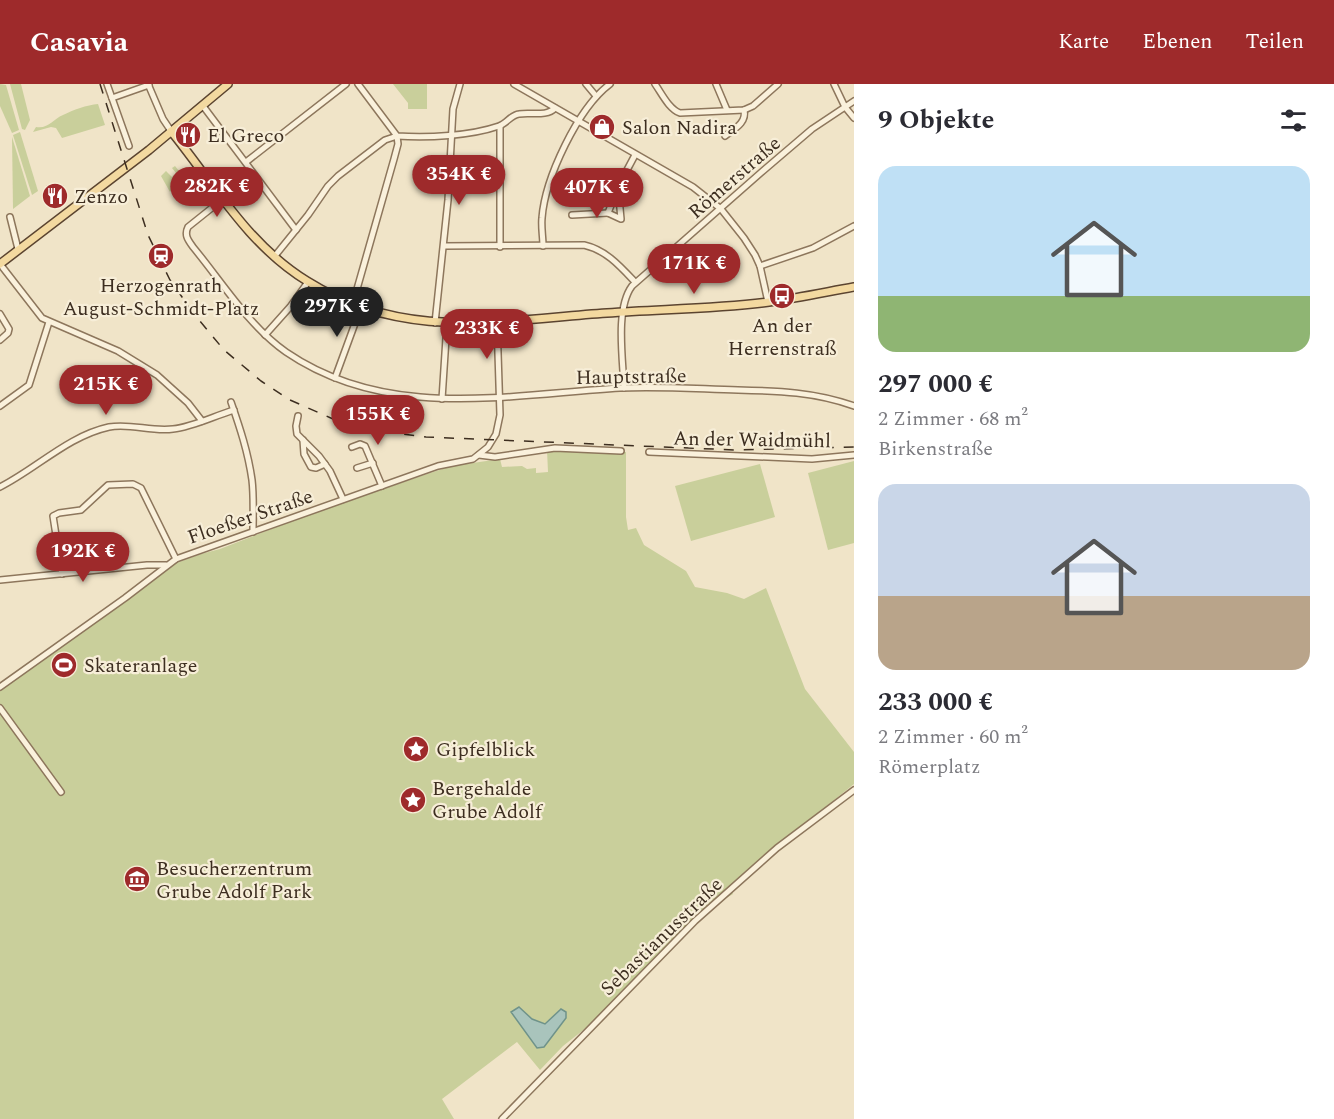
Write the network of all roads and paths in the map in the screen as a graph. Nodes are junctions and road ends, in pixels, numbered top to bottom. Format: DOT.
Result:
graph roads {
  1 [pos="107,84"];
  2 [pos="228,84"];
  3 [pos="346,84"];
  4 [pos="358,84"];
  5 [pos="460,84"];
  6 [pos="514,84"];
  7 [pos="586,84"];
  8 [pos="610,84"];
  9 [pos="655,84"];
  10 [pos="716,84"];
  11 [pos="778,84"];
  12 [pos="834,84"];
  13 [pos="148,85"];
  14 [pos="596,96"];
  15 [pos="112,98"];
  16 [pos="854,101"];
  17 [pos="204,106"];
  18 [pos="845,107"];
  19 [pos="555,108"];
  20 [pos="727,110"];
  21 [pos="744,110"];
  22 [pos="854,118"];
  23 [pos="579,122"];
  24 [pos="500,126"];
  25 [pos="171,131"];
  26 [pos="451,134"];
  27 [pos="397,136"];
  28 [pos="725,136"];
  29 [pos="129,146"];
  30 [pos="635,155"];
  31 [pos="246,162"];
  32 [pos="618,187"];
  33 [pos="223,199"];
  34 [pos="721,209"];
  35 [pos="608,213"];
  36 [pos="572,215"];
  37 [pos="10,217"];
  38 [pos="854,226"];
  39 [pos="296,230"];
  40 [pos="444,246"];
  41 [pos="543,246"];
  42 [pos="500,247"];
  43 [pos="18,249"];
  44 [pos="274,257"];
  45 [pos="0,264"];
  46 [pos="760,266"];
  47 [pos="308,282"];
  48 [pos="635,282"];
  49 [pos="854,287"];
  50 [pos="768,302"];
  51 [pos="353,303"];
  52 [pos="361,307"];
  53 [pos="622,312"];
  54 [pos="0,314"];
  55 [pos="49,322"];
  56 [pos="497,322"];
  57 [pos="435,323"];
  58 [pos="447,323"];
  59 [pos="266,335"];
  60 [pos="0,340"];
  61 [pos="335,378"];
  62 [pos="624,388"];
  63 [pos="500,397"];
  64 [pos="442,399"];
  65 [pos="231,402"];
  66 [pos="0,406"];
  67 [pos="854,406"];
  68 [pos="234,410"];
  69 [pos="298,416"];
  70 [pos="202,421"];
  71 [pos="303,440"];
  72 [pos="352,447"];
  73 [pos="621,451"];
  74 [pos="649,452"];
  75 [pos="854,454"];
  76 [pos="479,455"];
  77 [pos="373,463"];
  78 [pos="325,464"];
  79 [pos="357,468"];
  80 [pos="382,486"];
  81 [pos="0,487"];
  82 [pos="343,499"];
  83 [pos="253,532"];
  84 [pos="176,559"];
  85 [pos="166,565"];
  86 [pos="62,574"];
  87 [pos="0,580"];
  88 [pos="0,687"];
  89 [pos="0,708"];
  90 [pos="854,790"];
  91 [pos="61,792"];
  92 [pos="502,1119"];
  1 -- 15 [label="street"];
  2 -- 17 [label="main road"];
  3 -- 31 [label="street"];
  4 -- 27 [label="street"];
  5 -- 26 [label="street"];
  6 -- 19 [label="street"];
  7 -- 14 [label="street"];
  8 -- 14 [label="street"];
  9 -- 20 [label="street"];
  10 -- 20 [label="street"];
  11 -- 21 [label="street"];
  12 -- 18 [label="street"];
  13 -- 15 [label="street"];
  13 -- 25 [label="street"];
  14 -- 23 [label="street"];
  15 -- 29 [label="street"];
  16 -- 18 [label="street, Römerstraße"];
  17 -- 25 [label="main road"];
  17 -- 31 [label="street"];
  18 -- 22 [label="street"];
  18 -- 34 [label="street, Römerstraße"];
  19 -- 23 [label="street"];
  19 -- 24 [label="street"];
  20 -- 21 [label="street"];
  21 -- 28 [label="street"];
  23 -- 30 [label="street"];
  23 -- 41 [label="street"];
  24 -- 26 [label="street"];
  24 -- 42 [label="street"];
  25 -- 33 [label="main road"];
  25 -- 43 [label="main road"];
  26 -- 27 [label="street"];
  26 -- 40 [label="street"];
  27 -- 39 [label="street"];
  27 -- 51 [label="street"];
  30 -- 32 [label="street"];
  30 -- 34 [label="street"];
  31 -- 39 [label="street"];
  32 -- 35 [label="street"];
  32 -- 35 [label="street"];
  33 -- 44 [label="main road"];
  33 -- 59 [label="street, Hauptstraße"];
  34 -- 46 [label="street"];
  34 -- 48 [label="street, Römerstraße"];
  35 -- 36 [label="street"];
  37 -- 43 [label="street"];
  38 -- 46 [label="street"];
  39 -- 44 [label="street"];
  40 -- 42 [label="street"];
  40 -- 57 [label="street"];
  41 -- 42 [label="street"];
  41 -- 48 [label="street"];
  43 -- 45 [label="main road"];
  44 -- 47 [label="main road"];
  45 -- 55 [label="street"];
  46 -- 50 [label="street"];
  47 -- 51 [label="main road"];
  47 -- 59 [label="street"];
  48 -- 53 [label="street, Römerstraße"];
  49 -- 50 [label="main road"];
  50 -- 53 [label="main road"];
  51 -- 52 [label="main road"];
  52 -- 57 [label="main road"];
  52 -- 61 [label="street"];
  53 -- 56 [label="main road"];
  53 -- 62 [label="street"];
  54 -- 60 [label="street"];
  55 -- 66 [label="street"];
  55 -- 70 [label="street"];
  56 -- 58 [label="main road"];
  56 -- 63 [label="street"];
  57 -- 58 [label="main road"];
  58 -- 64 [label="street"];
  59 -- 61 [label="street, Hauptstraße"];
  61 -- 64 [label="street, Hauptstraße"];
  62 -- 63 [label="street, Hauptstraße"];
  62 -- 67 [label="street, Hauptstraße"];
  63 -- 64 [label="street, Hauptstraße"];
  63 -- 76 [label="street"];
  65 -- 68 [label="street"];
  68 -- 70 [label="street"];
  68 -- 83 [label="street"];
  69 -- 71 [label="street"];
  70 -- 81 [label="street"];
  71 -- 78 [label="street"];
  71 -- 78 [label="street"];
  72 -- 77 [label="street"];
  73 -- 76 [label="street"];
  74 -- 75 [label="street, An der Waidmühl"];
  76 -- 80 [label="street, Floeßer Straße"];
  77 -- 79 [label="street"];
  77 -- 80 [label="street"];
  78 -- 82 [label="street"];
  80 -- 82 [label="street, Floeßer Straße"];
  82 -- 83 [label="street, Floeßer Straße"];
  83 -- 84 [label="street, Floeßer Straße"];
  84 -- 85 [label="street, Floeßer Straße"];
  84 -- 86 [label="street"];
  85 -- 86 [label="street"];
  85 -- 88 [label="street, Floeßer Straße"];
  86 -- 87 [label="street"];
  89 -- 91 [label="street"];
  90 -- 92 [label="street, Sebastianusstraße"];
}
